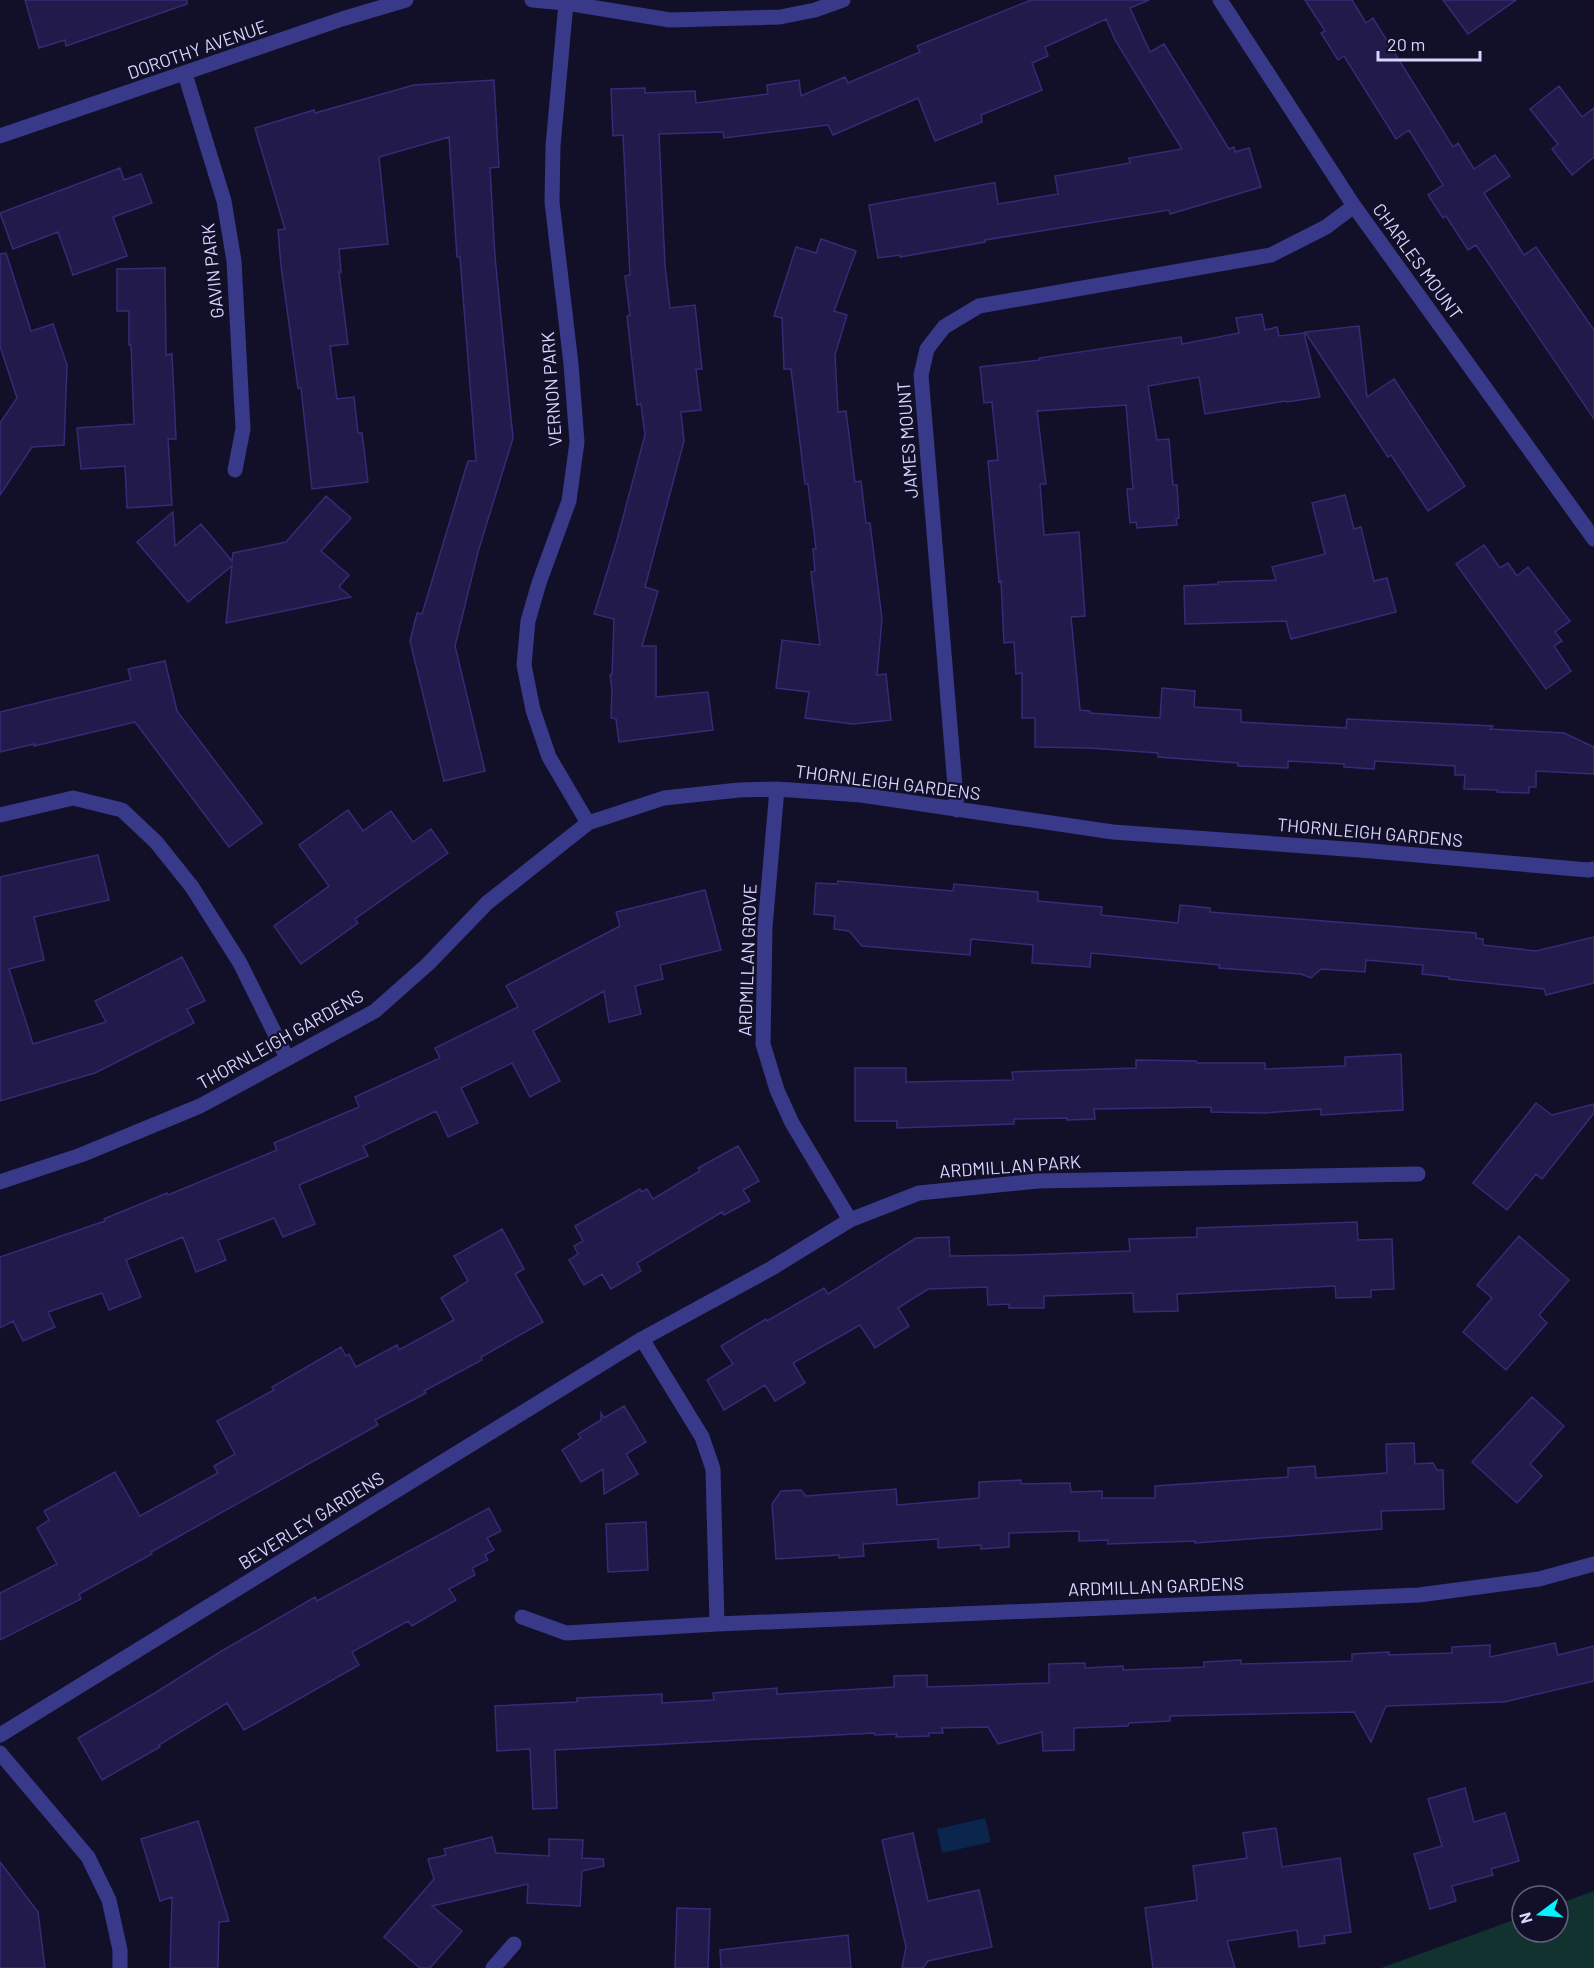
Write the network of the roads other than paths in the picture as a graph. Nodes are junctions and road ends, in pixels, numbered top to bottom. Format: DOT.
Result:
graph roads {
  1 [pos="406,0"];
  2 [pos="532,0"];
  3 [pos="843,0"];
  4 [pos="1220,0"];
  5 [pos="566,3"];
  6 [pos="185,74"];
  7 [pos="2,130"];
  8 [pos="1354,206"];
  9 [pos="236,470"];
  10 [pos="1594,539"];
  11 [pos="777,789"];
  12 [pos="957,810"];
  13 [pos="0,815"];
  14 [pos="588,823"];
  15 [pos="1594,869"];
  16 [pos="287,1058"];
  17 [pos="1418,1174"];
  18 [pos="0,1182"];
  19 [pos="850,1220"];
  20 [pos="642,1339"];
  21 [pos="1594,1564"];
  22 [pos="522,1617"];
  23 [pos="717,1624"];
  24 [pos="0,1735"];
  25 [pos="0,1753"];
  26 [pos="514,1944"];
  27 [pos="120,1968"];
  28 [pos="493,1968"];
  1 -- 6 [label="street, DOROTHY AVENUE"];
  2 -- 5 [label="street"];
  3 -- 5 [label="street"];
  4 -- 8 [label="street, CHARLES MOUNT"];
  5 -- 14 [label="street, VERNON PARK"];
  6 -- 7 [label="street, DOROTHY AVENUE"];
  6 -- 9 [label="street, GAVIN PARK"];
  8 -- 10 [label="street, CHARLES MOUNT"];
  8 -- 12 [label="street, JAMES MOUNT"];
  11 -- 12 [label="street, THORNLEIGH GARDENS"];
  11 -- 14 [label="street, THORNLEIGH GARDENS"];
  11 -- 19 [label="street, ARDMILLAN GROVE"];
  12 -- 15 [label="street, THORNLEIGH GARDENS"];
  13 -- 16 [label="street"];
  14 -- 16 [label="street, THORNLEIGH GARDENS"];
  16 -- 18 [label="street, THORNLEIGH GARDENS"];
  17 -- 19 [label="street, ARDMILLAN PARK"];
  19 -- 20 [label="street, ARDMILLAN PARK"];
  20 -- 23 [label="street"];
  20 -- 24 [label="street, BEVERLEY GARDENS"];
  21 -- 23 [label="street, ARDMILLAN GARDENS"];
  22 -- 23 [label="street, ARDMILLAN GARDENS"];
  25 -- 27 [label="street"];
  26 -- 28 [label="street"];
}
